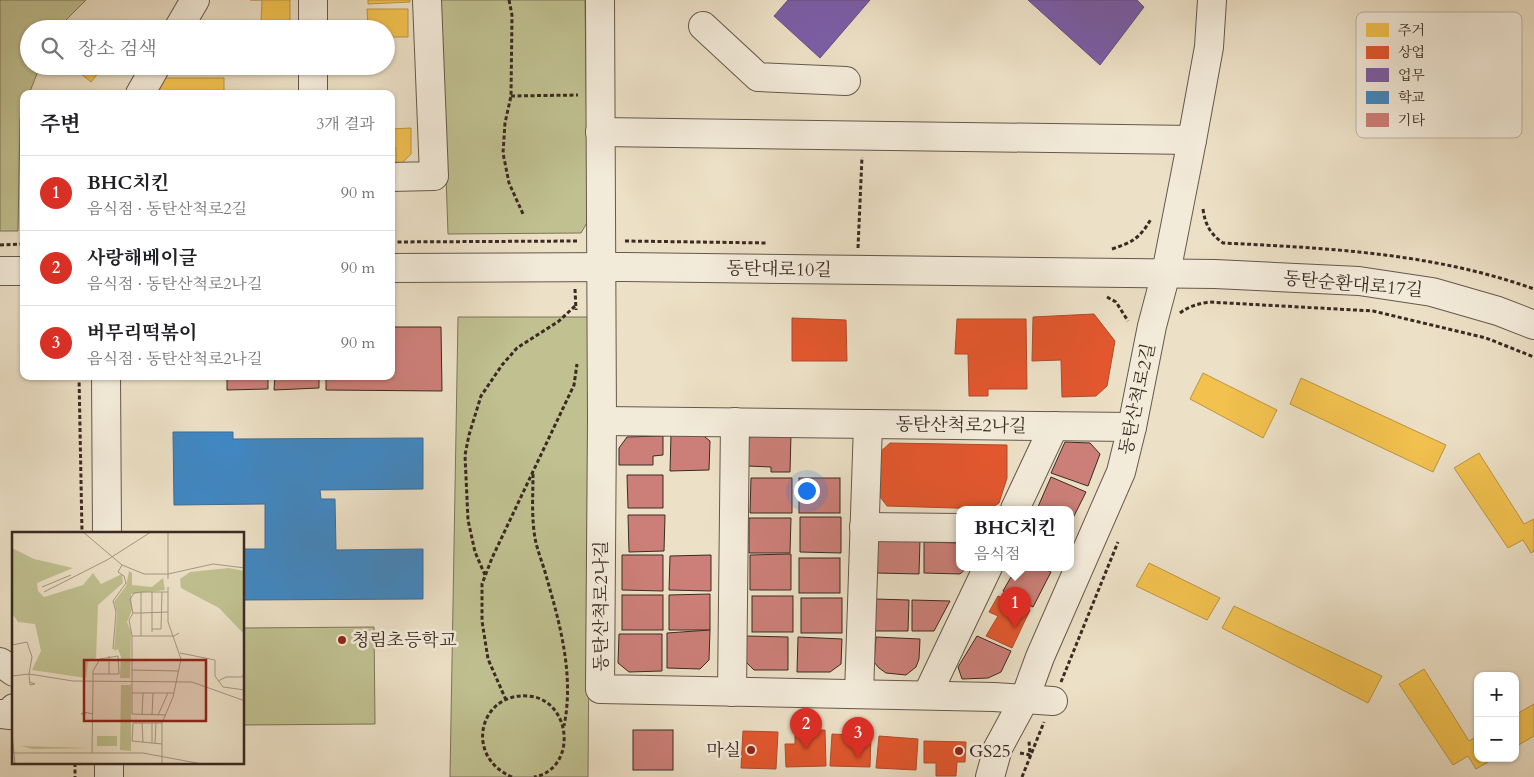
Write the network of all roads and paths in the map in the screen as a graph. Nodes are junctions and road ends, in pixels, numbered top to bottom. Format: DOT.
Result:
graph roads {
  1 [pos="195,0"];
  2 [pos="313,0"];
  3 [pos="427,0"];
  4 [pos="509,0"];
  5 [pos="600,0"];
  6 [pos="1212,0"];
  7 [pos="183,20"];
  8 [pos="313,20"];
  9 [pos="703,26"];
  10 [pos="151,75"];
  11 [pos="313,75"];
  12 [pos="846,81"];
  13 [pos="142,90"];
  14 [pos="313,90"];
  15 [pos="582,95"];
  16 [pos="511,96"];
  17 [pos="600,132"];
  18 [pos="863,136"];
  19 [pos="1192,140"];
  20 [pos="395,177"];
  21 [pos="523,214"];
  22 [pos="1152,217"];
  23 [pos="1204,220"];
  24 [pos="575,241"];
  25 [pos="624,241"];
  26 [pos="395,242"];
  27 [pos="770,243"];
  28 [pos="20,244"];
  29 [pos="848,244"];
  30 [pos="0,245"];
  31 [pos="858,245"];
  32 [pos="868,245"];
  33 [pos="1103,248"];
  34 [pos="395,268"];
  35 [pos="0,271"];
  36 [pos="20,271"];
  37 [pos="1166,273"];
  38 [pos="592,283"];
  39 [pos="1534,289"];
  40 [pos="1209,302"];
  41 [pos="576,306"];
  42 [pos="576,316"];
  43 [pos="1534,325"];
  44 [pos="578,355"];
  45 [pos="1534,357"];
  46 [pos="79,380"];
  47 [pos="106,380"];
  48 [pos="602,421"];
  49 [pos="735,422"];
  50 [pos="868,424"];
  51 [pos="1054,426"];
  52 [pos="1132,427"];
  53 [pos="533,472"];
  54 [pos="1016,506"];
  55 [pos="864,527"];
  56 [pos="956,528"];
  57 [pos="82,532"];
  58 [pos="107,532"];
  59 [pos="986,571"];
  60 [pos="485,576"];
  61 [pos="0,662"];
  62 [pos="12,671"];
  63 [pos="732,692"];
  64 [pos="858,694"];
  65 [pos="927,696"];
  66 [pos="1025,698"];
  67 [pos="506,700"];
  68 [pos="1053,701"];
  69 [pos="12,712"];
  70 [pos="0,714"];
  71 [pos="564,726"];
  72 [pos="75,764"];
  73 [pos="109,764"];
  74 [pos="75,777"];
  75 [pos="109,777"];
  76 [pos="512,777"];
  77 [pos="537,777"];
  78 [pos="990,777"];
  79 [pos="1022,777"];
  1 -- 7 [label="street"];
  2 -- 8 [label="street"];
  3 -- 20 [label="street"];
  4 -- 16 [label="path"];
  5 -- 17 [label="street, 동탄산척로2나길"];
  6 -- 19 [label="street, 동탄산척로2길"];
  9 -- 12 [label="street"];
  10 -- 13 [label="street"];
  11 -- 14 [label="street"];
  15 -- 16 [label="path"];
  16 -- 21 [label="path"];
  17 -- 18 [label="street"];
  17 -- 38 [label="street, 동탄산척로2나길"];
  18 -- 19 [label="street"];
  18 -- 31 [label="path"];
  19 -- 37 [label="street, 동탄산척로2길"];
  22 -- 33 [label="path"];
  23 -- 39 [label="path"];
  24 -- 26 [label="path"];
  25 -- 27 [label="path"];
  28 -- 30 [label="path"];
  29 -- 31 [label="path"];
  31 -- 32 [label="path"];
  34 -- 38 [label="street, 동탄대로10길"];
  35 -- 36 [label="street"];
  37 -- 38 [label="street, 동탄대로10길"];
  37 -- 43 [label="street, 동탄순환대로17길"];
  37 -- 52 [label="street, 동탄산척로2길"];
  38 -- 41 [label="path"];
  38 -- 48 [label="street, 동탄산척로2나길"];
  40 -- 45 [label="path"];
  41 -- 42 [label="path"];
  41 -- 60 [label="path"];
  44 -- 53 [label="path"];
  46 -- 57 [label="path"];
  47 -- 58 [label="street"];
  48 -- 49 [label="street, 동탄산척로2나길"];
  48 -- 63 [label="street, 동탄산척로2나길"];
  49 -- 50 [label="street, 동탄산척로2나길"];
  49 -- 63 [label="street"];
  50 -- 51 [label="street, 동탄산척로2나길"];
  50 -- 55 [label="street"];
  51 -- 52 [label="street, 동탄산척로2나길"];
  51 -- 54 [label="street, 동탄산척로2나길"];
  52 -- 66 [label="street, 동탄산척로2길"];
  53 -- 60 [label="path"];
  53 -- 71 [label="path"];
  55 -- 56 [label="street"];
  55 -- 64 [label="street"];
  59 -- 65 [label="street"];
  60 -- 67 [label="path"];
  61 -- 62 [label="street"];
  63 -- 64 [label="street, 동탄산척로2나길"];
  64 -- 65 [label="street, 동탄산척로2나길"];
  65 -- 66 [label="street, 동탄산척로2나길"];
  66 -- 68 [label="street, 동탄산척로2나길"];
  66 -- 78 [label="street, 동탄산척로2길"];
  67 -- 71 [label="path"];
  67 -- 76 [label="path"];
  68 -- 79 [label="path"];
  69 -- 70 [label="street"];
  71 -- 77 [label="path"];
  72 -- 74 [label="path"];
  73 -- 75 [label="street"];
}
